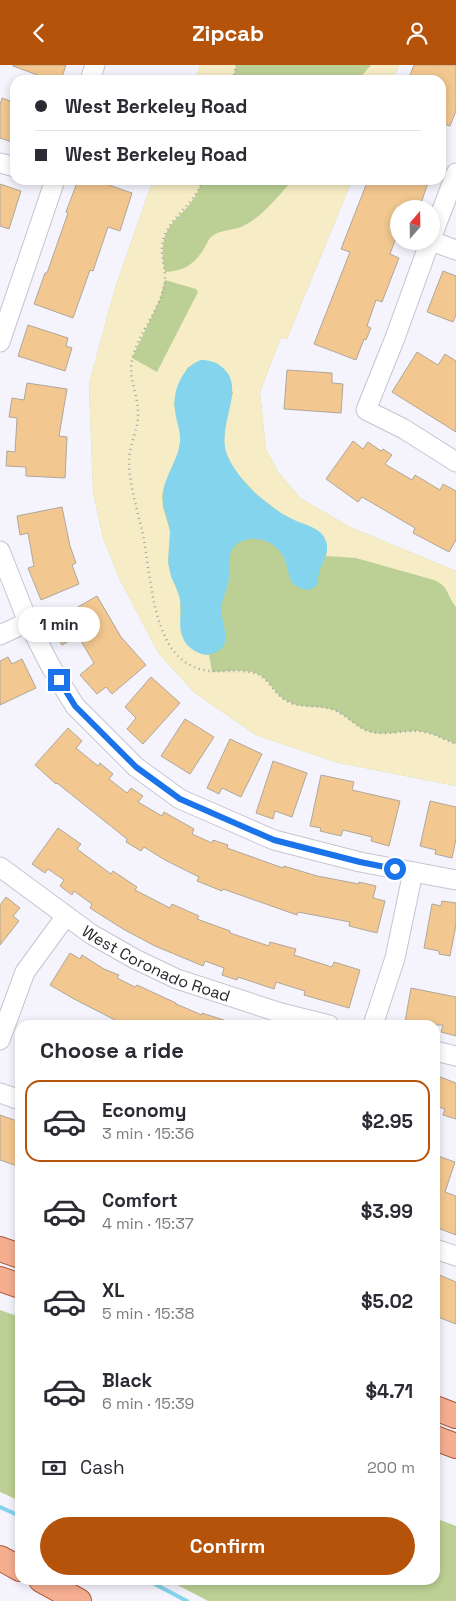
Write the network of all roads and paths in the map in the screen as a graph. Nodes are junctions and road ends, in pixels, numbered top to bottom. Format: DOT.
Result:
graph roads {
  1 [pos="456,173"];
  2 [pos="53,185"];
  3 [pos="201,185"];
  4 [pos="440,216"];
  5 [pos="440,244"];
  6 [pos="427,250"];
  7 [pos="456,250"];
  8 [pos="0,342"];
  9 [pos="456,462"];
  10 [pos="0,551"];
  11 [pos="28,622"];
  12 [pos="0,635"];
  13 [pos="456,744"];
  14 [pos="0,867"];
  15 [pos="413,872"];
  16 [pos="456,880"];
  17 [pos="66,916"];
  18 [pos="310,1020"];
  19 [pos="375,1020"];
  20 [pos="0,1040"];
  21 [pos="440,1052"];
  22 [pos="456,1056"];
  23 [pos="0,1093"];
  24 [pos="15,1098"];
  25 [pos="0,1249"];
  26 [pos="440,1251"];
  27 [pos="15,1254"];
  28 [pos="456,1256"];
  29 [pos="0,1279"];
  30 [pos="15,1284"];
  31 [pos="440,1410"];
  32 [pos="456,1416"];
  33 [pos="440,1440"];
  34 [pos="456,1445"];
  35 [pos="0,1558"];
  36 [pos="15,1566"];
  37 [pos="50,1585"];
  38 [pos="79,1601"];
  1 -- 4 [label="street"];
  2 -- 8 [label="street"];
  3 -- 13 [label="path"];
  5 -- 7 [label="street"];
  6 -- 9 [label="street"];
  10 -- 11 [label="street"];
  11 -- 12 [label="street"];
  11 -- 15 [label="street"];
  14 -- 17 [label="street, West Coronado Road"];
  15 -- 16 [label="street"];
  15 -- 19 [label="street"];
  17 -- 18 [label="street, West Coronado Road"];
  17 -- 20 [label="street"];
  21 -- 22 [label="street"];
  23 -- 24 [label="street"];
  25 -- 27 [label="main road"];
  26 -- 28 [label="street"];
  29 -- 30 [label="main road"];
  31 -- 32 [label="main road"];
  33 -- 34 [label="main road"];
  35 -- 36 [label="main road"];
  37 -- 38 [label="main road"];
}
